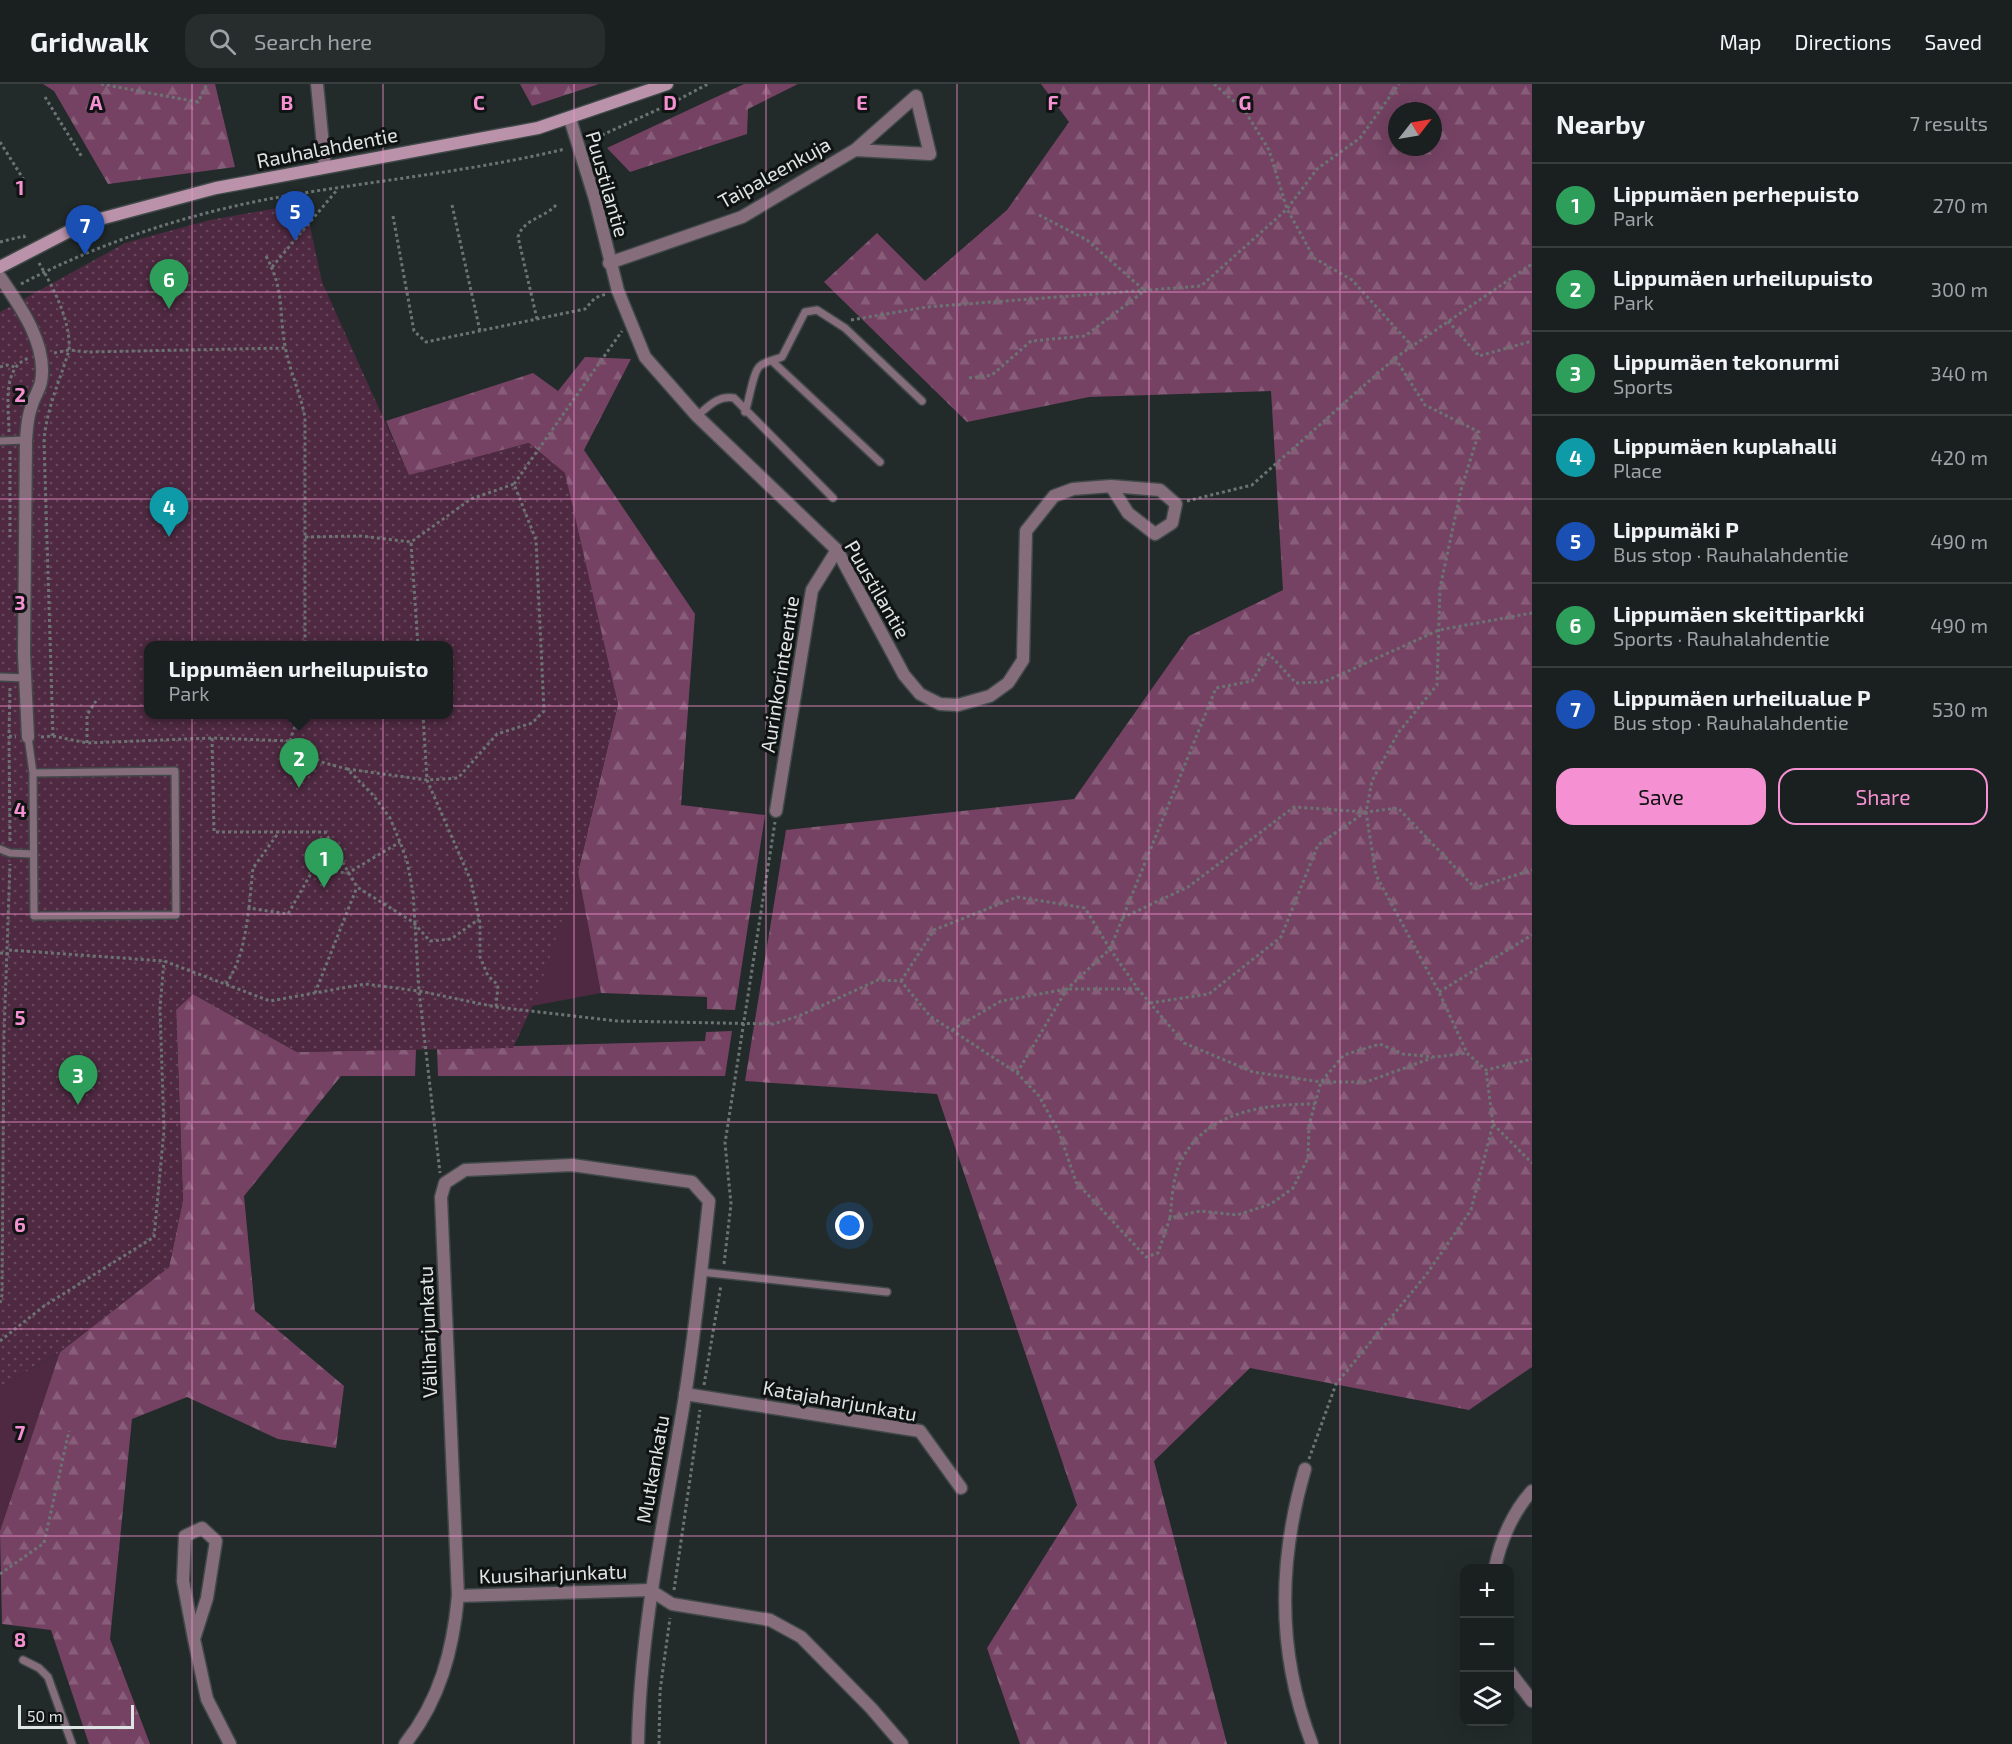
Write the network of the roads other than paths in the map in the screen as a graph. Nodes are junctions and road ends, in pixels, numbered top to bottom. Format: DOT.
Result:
graph roads {
  1 [pos="317,84"];
  2 [pos="667,84"];
  3 [pos="570,119"];
  4 [pos="855,150"];
  5 [pos="325,166"];
  6 [pos="609,263"];
  7 [pos="0,267"];
  8 [pos="0,277"];
  9 [pos="772,361"];
  10 [pos="922,401"];
  11 [pos="745,412"];
  12 [pos="697,416"];
  13 [pos="26,440"];
  14 [pos="0,441"];
  15 [pos="880,462"];
  16 [pos="1111,486"];
  17 [pos="833,498"];
  18 [pos="837,550"];
  19 [pos="0,677"];
  20 [pos="25,678"];
  21 [pos="28,737"];
  22 [pos="33,772"];
  23 [pos="776,811"];
  24 [pos="0,849"];
  25 [pos="32,854"];
  26 [pos="445,1183"];
  27 [pos="702,1272"];
  28 [pos="887,1292"];
  29 [pos="685,1394"];
  30 [pos="1305,1469"];
  31 [pos="961,1488"];
  32 [pos="1532,1491"];
  33 [pos="1496,1564"];
  34 [pos="650,1590"];
  35 [pos="458,1596"];
  36 [pos="194,1639"];
  37 [pos="23,1659"];
  38 [pos="1514,1678"];
  39 [pos="1532,1701"];
  40 [pos="72,1744"];
  41 [pos="230,1744"];
  42 [pos="405,1744"];
  43 [pos="638,1744"];
  44 [pos="902,1744"];
  45 [pos="1312,1744"];
  1 -- 5 [label="street"];
  2 -- 3 [label="main road, Rauhalahdentie"];
  3 -- 5 [label="main road, Rauhalahdentie"];
  3 -- 6 [label="street, Puustilantie"];
  4 -- 4 [label="street, Taipaleenkuja"];
  4 -- 6 [label="street, Taipaleenkuja"];
  5 -- 7 [label="main road, Rauhalahdentie"];
  6 -- 12 [label="street, Puustilantie"];
  8 -- 13 [label="street"];
  9 -- 10 [label="lane"];
  9 -- 11 [label="lane"];
  9 -- 15 [label="lane"];
  11 -- 12 [label="lane"];
  11 -- 17 [label="lane"];
  12 -- 18 [label="street, Puustilantie"];
  13 -- 14 [label="lane"];
  13 -- 20 [label="street"];
  16 -- 16 [label="street, Puustilantie"];
  16 -- 18 [label="street, Puustilantie"];
  18 -- 23 [label="street, Aurinkorinteentie"];
  19 -- 20 [label="lane"];
  20 -- 21 [label="street"];
  21 -- 22 [label="lane"];
  22 -- 25 [label="lane"];
  22 -- 25 [label="lane"];
  24 -- 25 [label="lane"];
  26 -- 27 [label="street, Mutkankatu"];
  26 -- 35 [label="street, Väliharjunkatu"];
  27 -- 28 [label="lane"];
  27 -- 29 [label="street, Mutkankatu"];
  29 -- 31 [label="street, Katajaharjunkatu"];
  29 -- 34 [label="street, Mutkankatu"];
  30 -- 45 [label="street"];
  32 -- 33 [label="street"];
  34 -- 35 [label="street, Kuusiharjunkatu"];
  34 -- 43 [label="street, Mutkankatu"];
  34 -- 44 [label="street"];
  35 -- 42 [label="street, Väliharjunkatu"];
  36 -- 36 [label="street"];
  36 -- 41 [label="street"];
  37 -- 40 [label="lane"];
  38 -- 39 [label="street"];
}
